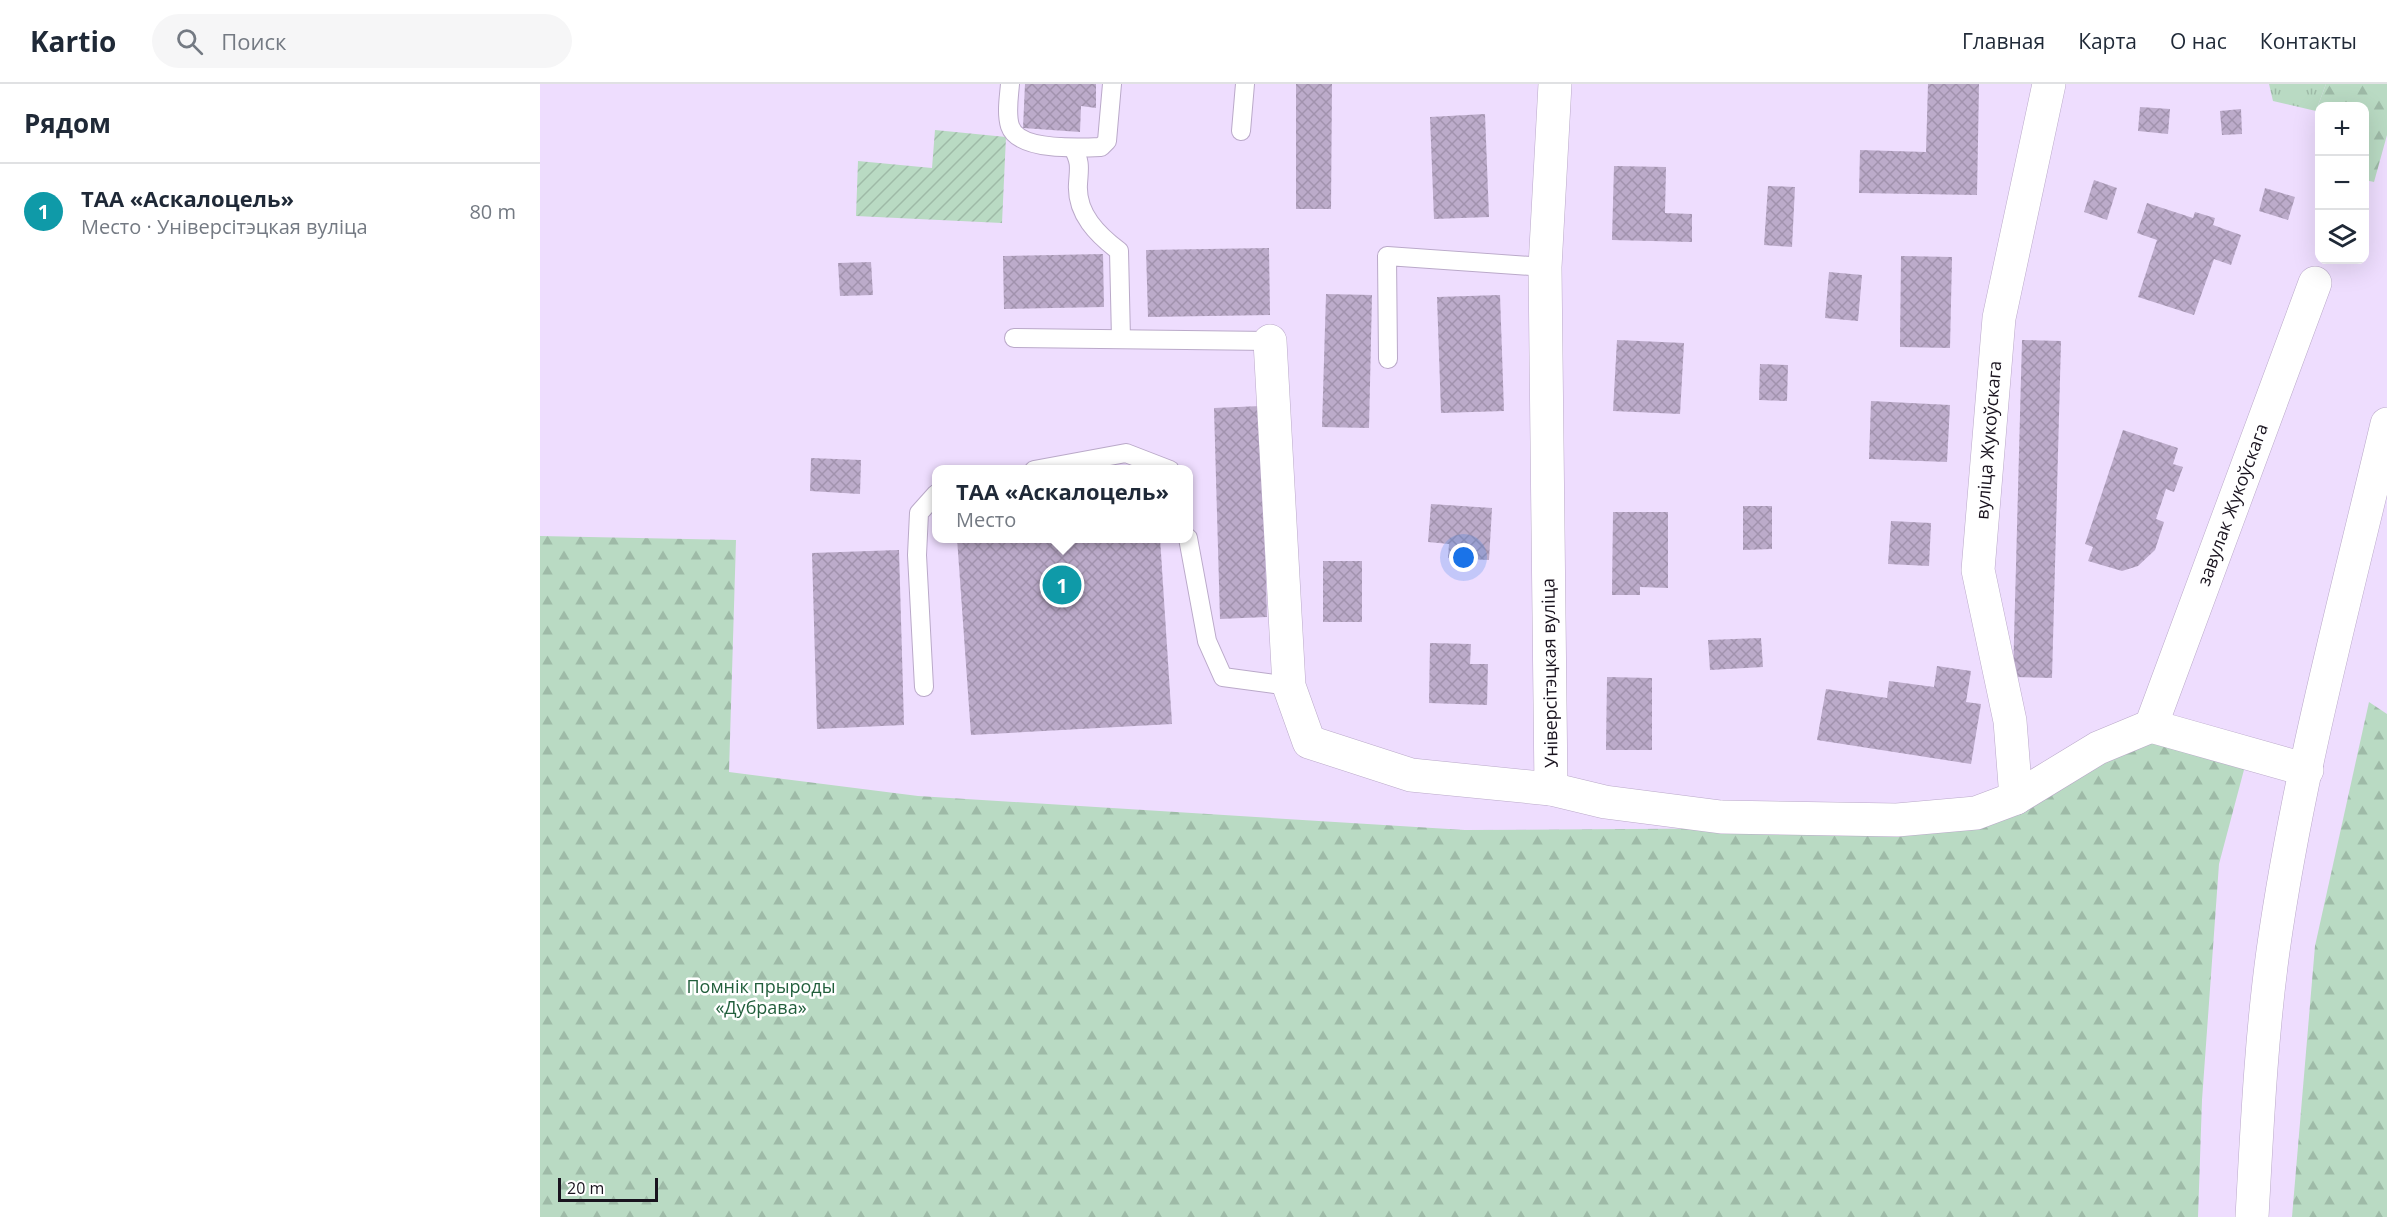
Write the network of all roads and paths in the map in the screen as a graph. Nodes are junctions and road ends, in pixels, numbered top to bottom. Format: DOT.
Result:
graph roads {
  1 [pos="1010,84"];
  2 [pos="1112,84"];
  3 [pos="1245,84"];
  4 [pos="1555,84"];
  5 [pos="2049,84"];
  6 [pos="1241,131"];
  7 [pos="1073,148"];
  8 [pos="1545,267"];
  9 [pos="2314,283"];
  10 [pos="1014,338"];
  11 [pos="1121,339"];
  12 [pos="1270,341"];
  13 [pos="1388,359"];
  14 [pos="2387,424"];
  15 [pos="1061,465"];
  16 [pos="1157,465"];
  17 [pos="932,498"];
  18 [pos="1189,543"];
  19 [pos="1289,686"];
  20 [pos="924,687"];
  21 [pos="2151,726"];
  22 [pos="2307,770"];
  23 [pos="1551,789"];
  24 [pos="2016,798"];
  25 [pos="2252,1217"];
  1 -- 7 [label="lane"];
  2 -- 7 [label="lane"];
  3 -- 6 [label="lane"];
  4 -- 8 [label="street, Універсітэцкая вуліца"];
  5 -- 24 [label="street, вуліца Жукоўскага"];
  7 -- 11 [label="lane"];
  8 -- 13 [label="lane"];
  8 -- 23 [label="street, Універсітэцкая вуліца"];
  9 -- 21 [label="street, завулак Жукоўскага"];
  10 -- 11 [label="lane"];
  11 -- 12 [label="lane"];
  12 -- 19 [label="street, Універсітэцкая вуліца"];
  14 -- 22 [label="street"];
  15 -- 16 [label="lane"];
  17 -- 20 [label="lane"];
  18 -- 19 [label="lane"];
  19 -- 23 [label="street, Універсітэцкая вуліца"];
  21 -- 22 [label="street"];
  21 -- 24 [label="street"];
  22 -- 25 [label="street"];
  23 -- 24 [label="street"];
}
